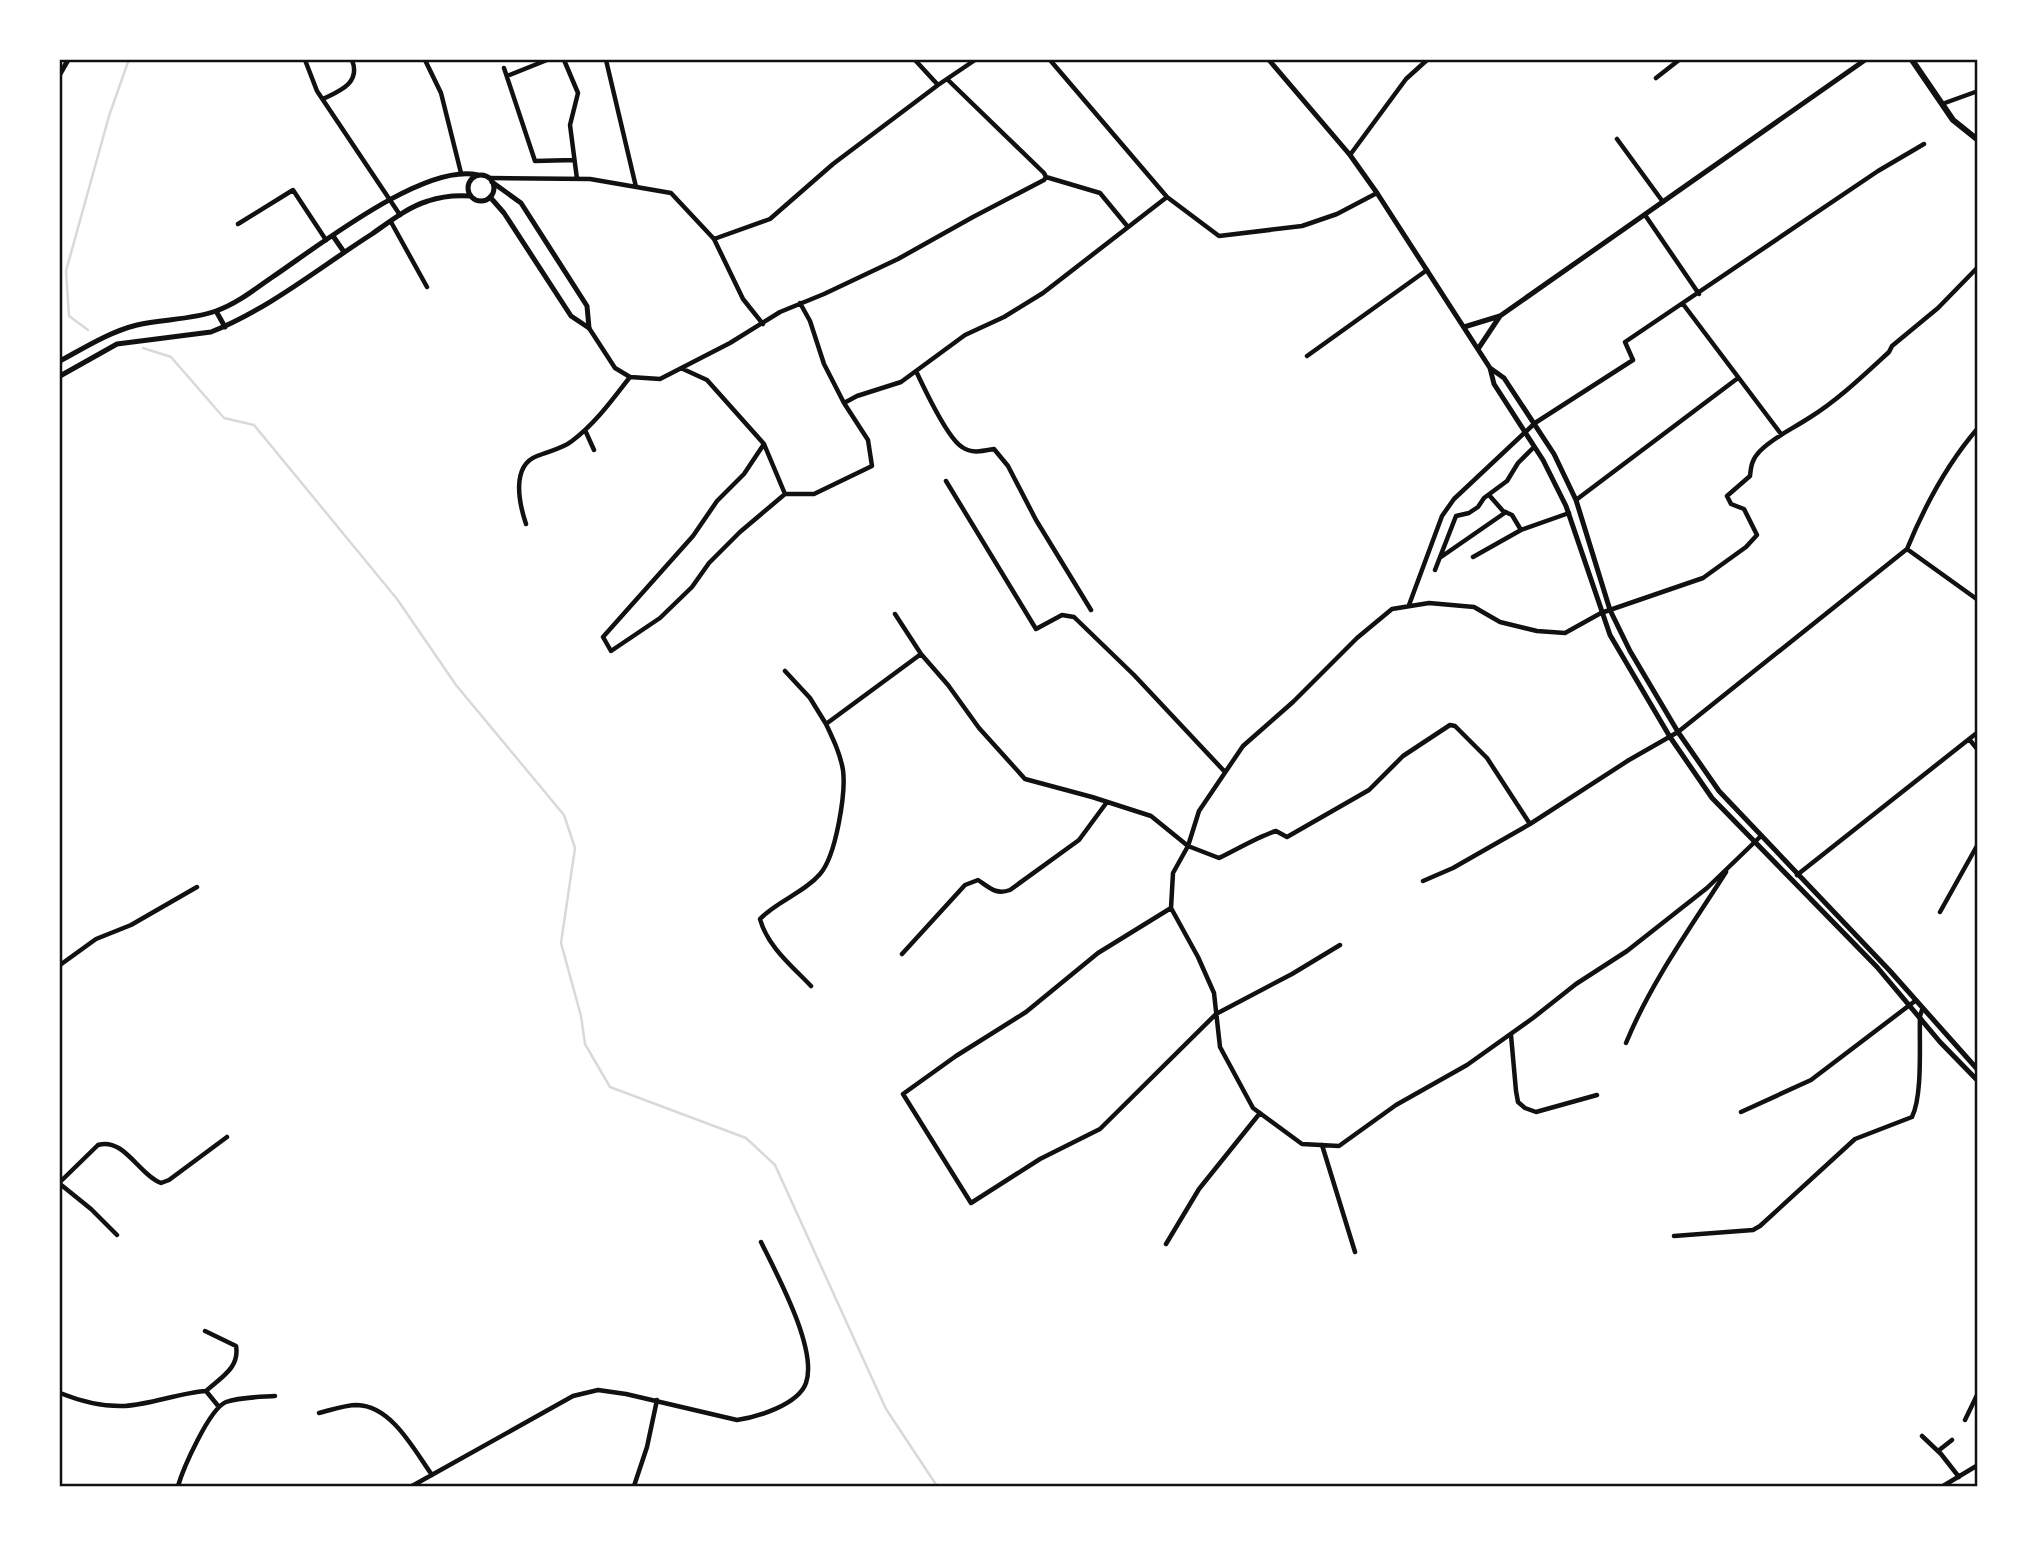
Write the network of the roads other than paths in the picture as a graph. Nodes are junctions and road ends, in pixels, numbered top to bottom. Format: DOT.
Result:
graph roads {
  1 [pos="68,60"];
  2 [pos="305,60"];
  3 [pos="352,60"];
  4 [pos="425,60"];
  5 [pos="547,60"];
  6 [pos="564,60"];
  7 [pos="606,60"];
  8 [pos="915,60"];
  9 [pos="975,60"];
  10 [pos="1051,60"];
  11 [pos="1269,60"];
  12 [pos="1427,60"];
  13 [pos="1679,60"];
  14 [pos="1865,60"];
  15 [pos="1912,60"];
  16 [pos="504,68"];
  17 [pos="60,74"];
  18 [pos="507,76"];
  19 [pos="1656,78"];
  20 [pos="947,79"];
  21 [pos="938,85"];
  22 [pos="1978,91"];
  23 [pos="323,100"];
  24 [pos="1942,104"];
  25 [pos="1617,139"];
  26 [pos="1978,140"];
  27 [pos="1924,144"];
  28 [pos="1350,155"];
  29 [pos="574,160"];
  30 [pos="461,173"];
  31 [pos="478,175"];
  32 [pos="1046,177"];
  33 [pos="578,178"];
  34 [pos="491,180"];
  35 [pos="636,187"];
  36 [pos="1377,192"];
  37 [pos="471,196"];
  38 [pos="1167,197"];
  39 [pos="490,198"];
  40 [pos="390,200"];
  41 [pos="1663,202"];
  42 [pos="400,215"];
  43 [pos="1645,215"];
  44 [pos="391,222"];
  45 [pos="238,225"];
  46 [pos="1128,227"];
  47 [pos="333,236"];
  48 [pos="713,239"];
  49 [pos="326,241"];
  50 [pos="344,252"];
  51 [pos="1978,267"];
  52 [pos="1427,270"];
  53 [pos="427,287"];
  54 [pos="1699,293"];
  55 [pos="800,303"];
  56 [pos="1683,304"];
  57 [pos="216,311"];
  58 [pos="1500,316"];
  59 [pos="763,324"];
  60 [pos="225,327"];
  61 [pos="1464,327"];
  62 [pos="589,328"];
  63 [pos="1478,349"];
  64 [pos="1307,356"];
  65 [pos="60,361"];
  66 [pos="682,368"];
  67 [pos="1490,368"];
  68 [pos="916,371"];
  69 [pos="60,376"];
  70 [pos="631,377"];
  71 [pos="1738,378"];
  72 [pos="844,404"];
  73 [pos="1535,423"];
  74 [pos="1978,428"];
  75 [pos="585,430"];
  76 [pos="1525,432"];
  77 [pos="1781,434"];
  78 [pos="764,444"];
  79 [pos="1534,447"];
  80 [pos="594,450"];
  81 [pos="946,481"];
  82 [pos="785,494"];
  83 [pos="1489,495"];
  84 [pos="1576,500"];
  85 [pos="1506,512"];
  86 [pos="1569,513"];
  87 [pos="526,524"];
  88 [pos="1521,530"];
  89 [pos="1907,549"];
  90 [pos="1440,557"];
  91 [pos="1473,557"];
  92 [pos="1435,570"];
  93 [pos="1978,600"];
  94 [pos="1409,606"];
  95 [pos="1091,610"];
  96 [pos="1610,610"];
  97 [pos="1601,612"];
  98 [pos="895,614"];
  99 [pos="921,654"];
  100 [pos="785,671"];
  101 [pos="826,724"];
  102 [pos="1678,732"];
  103 [pos="1978,732"];
  104 [pos="1670,737"];
  105 [pos="1969,739"];
  106 [pos="1978,750"];
  107 [pos="1225,772"];
  108 [pos="1719,791"];
  109 [pos="1712,798"];
  110 [pos="1107,802"];
  111 [pos="1530,824"];
  112 [pos="1761,836"];
  113 [pos="1754,843"];
  114 [pos="1978,844"];
  115 [pos="1188,846"];
  116 [pos="1730,865"];
  117 [pos="1797,875"];
  118 [pos="1790,880"];
  119 [pos="1423,881"];
  120 [pos="197,887"];
  121 [pos="1171,908"];
  122 [pos="1940,912"];
  123 [pos="1340,945"];
  124 [pos="902,954"];
  125 [pos="60,965"];
  126 [pos="811,986"];
  127 [pos="1913,1003"];
  128 [pos="1921,1013"];
  129 [pos="1216,1014"];
  130 [pos="1511,1034"];
  131 [pos="1626,1043"];
  132 [pos="1978,1070"];
  133 [pos="1978,1081"];
  134 [pos="1597,1095"];
  135 [pos="1741,1112"];
  136 [pos="1260,1113"];
  137 [pos="227,1137"];
  138 [pos="1322,1145"];
  139 [pos="60,1183"];
  140 [pos="117,1235"];
  141 [pos="1674,1236"];
  142 [pos="761,1242"];
  143 [pos="1166,1244"];
  144 [pos="1355,1252"];
  145 [pos="205,1331"];
  146 [pos="206,1391"];
  147 [pos="60,1393"];
  148 [pos="1978,1393"];
  149 [pos="275,1396"];
  150 [pos="657,1400"];
  151 [pos="219,1407"];
  152 [pos="319,1413"];
  153 [pos="1965,1420"];
  154 [pos="1922,1436"];
  155 [pos="1952,1440"];
  156 [pos="1938,1451"];
  157 [pos="1977,1466"];
  158 [pos="432,1475"];
  159 [pos="1959,1477"];
  160 [pos="178,1486"];
  161 [pos="412,1486"];
  162 [pos="634,1486"];
  163 [pos="1943,1486"];
  1 -- 17 [label="street"];
  2 -- 23 [label="street"];
  3 -- 23 [label="street"];
  4 -- 30 [label="street"];
  5 -- 18 [label="street"];
  6 -- 29 [label="street"];
  7 -- 35 [label="street"];
  8 -- 21 [label="street"];
  9 -- 20 [label="street"];
  10 -- 38 [label="street"];
  11 -- 28 [label="street"];
  12 -- 28 [label="street"];
  13 -- 19 [label="street"];
  14 -- 41 [label="street"];
  15 -- 24 [label="main road"];
  16 -- 18 [label="street"];
  18 -- 29 [label="street"];
  20 -- 21 [label="street"];
  20 -- 32 [label="street"];
  21 -- 48 [label="street"];
  22 -- 24 [label="street"];
  23 -- 40 [label="street"];
  24 -- 26 [label="main road"];
  25 -- 41 [label="street"];
  27 -- 54 [label="street"];
  28 -- 36 [label="street"];
  29 -- 33 [label="street"];
  30 -- 31 [label="street"];
  30 -- 40 [label="street"];
  31 -- 34 [label="street"];
  31 -- 37 [label="street"];
  32 -- 46 [label="street"];
  32 -- 55 [label="street"];
  33 -- 34 [label="street"];
  33 -- 35 [label="street"];
  34 -- 39 [label="street"];
  34 -- 62 [label="street"];
  35 -- 48 [label="street"];
  36 -- 38 [label="street"];
  36 -- 52 [label="street"];
  37 -- 39 [label="street"];
  37 -- 42 [label="street"];
  38 -- 46 [label="street"];
  39 -- 62 [label="street"];
  40 -- 42 [label="street"];
  40 -- 47 [label="street"];
  41 -- 43 [label="street"];
  42 -- 44 [label="street"];
  43 -- 54 [label="street"];
  43 -- 58 [label="street"];
  44 -- 50 [label="street"];
  44 -- 53 [label="street"];
  45 -- 49 [label="street"];
  46 -- 68 [label="street"];
  47 -- 49 [label="street"];
  47 -- 50 [label="street"];
  48 -- 59 [label="street"];
  49 -- 57 [label="street"];
  50 -- 60 [label="street"];
  51 -- 77 [label="street"];
  52 -- 61 [label="street"];
  52 -- 64 [label="street"];
  54 -- 56 [label="street"];
  55 -- 59 [label="street"];
  55 -- 72 [label="street"];
  56 -- 71 [label="street"];
  56 -- 73 [label="street"];
  57 -- 60 [label="street"];
  57 -- 65 [label="street"];
  58 -- 61 [label="street"];
  58 -- 63 [label="street"];
  59 -- 66 [label="street"];
  60 -- 69 [label="street"];
  61 -- 63 [label="street"];
  62 -- 70 [label="street"];
  63 -- 67 [label="street"];
  66 -- 70 [label="street"];
  66 -- 78 [label="street"];
  67 -- 73 [label="street"];
  67 -- 76 [label="street"];
  68 -- 72 [label="street"];
  68 -- 95 [label="street"];
  70 -- 75 [label="street"];
  71 -- 77 [label="street"];
  71 -- 84 [label="street"];
  72 -- 82 [label="street"];
  73 -- 76 [label="street"];
  73 -- 84 [label="street"];
  74 -- 89 [label="street"];
  75 -- 80 [label="street"];
  75 -- 87 [label="street"];
  76 -- 79 [label="street"];
  76 -- 94 [label="street"];
  77 -- 96 [label="street"];
  78 -- 82 [label="street"];
  78 -- 82 [label="street"];
  79 -- 83 [label="street"];
  79 -- 86 [label="street"];
  81 -- 107 [label="street"];
  83 -- 85 [label="street"];
  83 -- 90 [label="street"];
  84 -- 96 [label="street"];
  85 -- 88 [label="street"];
  85 -- 90 [label="street"];
  86 -- 88 [label="street"];
  86 -- 97 [label="street"];
  88 -- 91 [label="street"];
  89 -- 93 [label="street"];
  89 -- 102 [label="street"];
  90 -- 92 [label="street"];
  94 -- 97 [label="street"];
  94 -- 107 [label="street"];
  96 -- 97 [label="street"];
  96 -- 102 [label="street"];
  97 -- 104 [label="street"];
  98 -- 99 [label="street"];
  99 -- 101 [label="street"];
  99 -- 110 [label="street"];
  100 -- 101 [label="street"];
  101 -- 126 [label="street"];
  102 -- 104 [label="street"];
  102 -- 108 [label="street"];
  103 -- 105 [label="street"];
  104 -- 109 [label="street"];
  104 -- 111 [label="street"];
  105 -- 106 [label="street"];
  105 -- 117 [label="street"];
  107 -- 115 [label="street"];
  108 -- 109 [label="street"];
  108 -- 112 [label="street"];
  109 -- 113 [label="street"];
  110 -- 115 [label="street"];
  110 -- 124 [label="street"];
  111 -- 115 [label="street"];
  111 -- 119 [label="street"];
  112 -- 113 [label="street"];
  112 -- 117 [label="street"];
  113 -- 116 [label="street"];
  113 -- 118 [label="street"];
  114 -- 122 [label="street"];
  115 -- 121 [label="street"];
  116 -- 130 [label="street"];
  116 -- 131 [label="street"];
  117 -- 118 [label="street"];
  117 -- 127 [label="street"];
  118 -- 127 [label="street"];
  120 -- 125 [label="street"];
  121 -- 129 [label="street"];
  121 -- 129 [label="street"];
  123 -- 129 [label="street"];
  127 -- 128 [label="street"];
  127 -- 135 [label="street"];
  128 -- 132 [label="street"];
  128 -- 133 [label="street"];
  128 -- 141 [label="street"];
  129 -- 136 [label="street"];
  130 -- 134 [label="street"];
  130 -- 138 [label="street"];
  136 -- 138 [label="street"];
  136 -- 143 [label="street"];
  137 -- 139 [label="street"];
  138 -- 144 [label="street"];
  139 -- 140 [label="street"];
  142 -- 150 [label="street"];
  145 -- 146 [label="street"];
  146 -- 147 [label="street"];
  146 -- 151 [label="street"];
  148 -- 153 [label="street"];
  149 -- 151 [label="street"];
  150 -- 158 [label="street"];
  150 -- 162 [label="street"];
  151 -- 160 [label="street"];
  152 -- 158 [label="street"];
  154 -- 156 [label="street"];
  155 -- 156 [label="street"];
  156 -- 159 [label="street"];
  157 -- 159 [label="street"];
  158 -- 161 [label="street"];
  159 -- 163 [label="street"];
}
